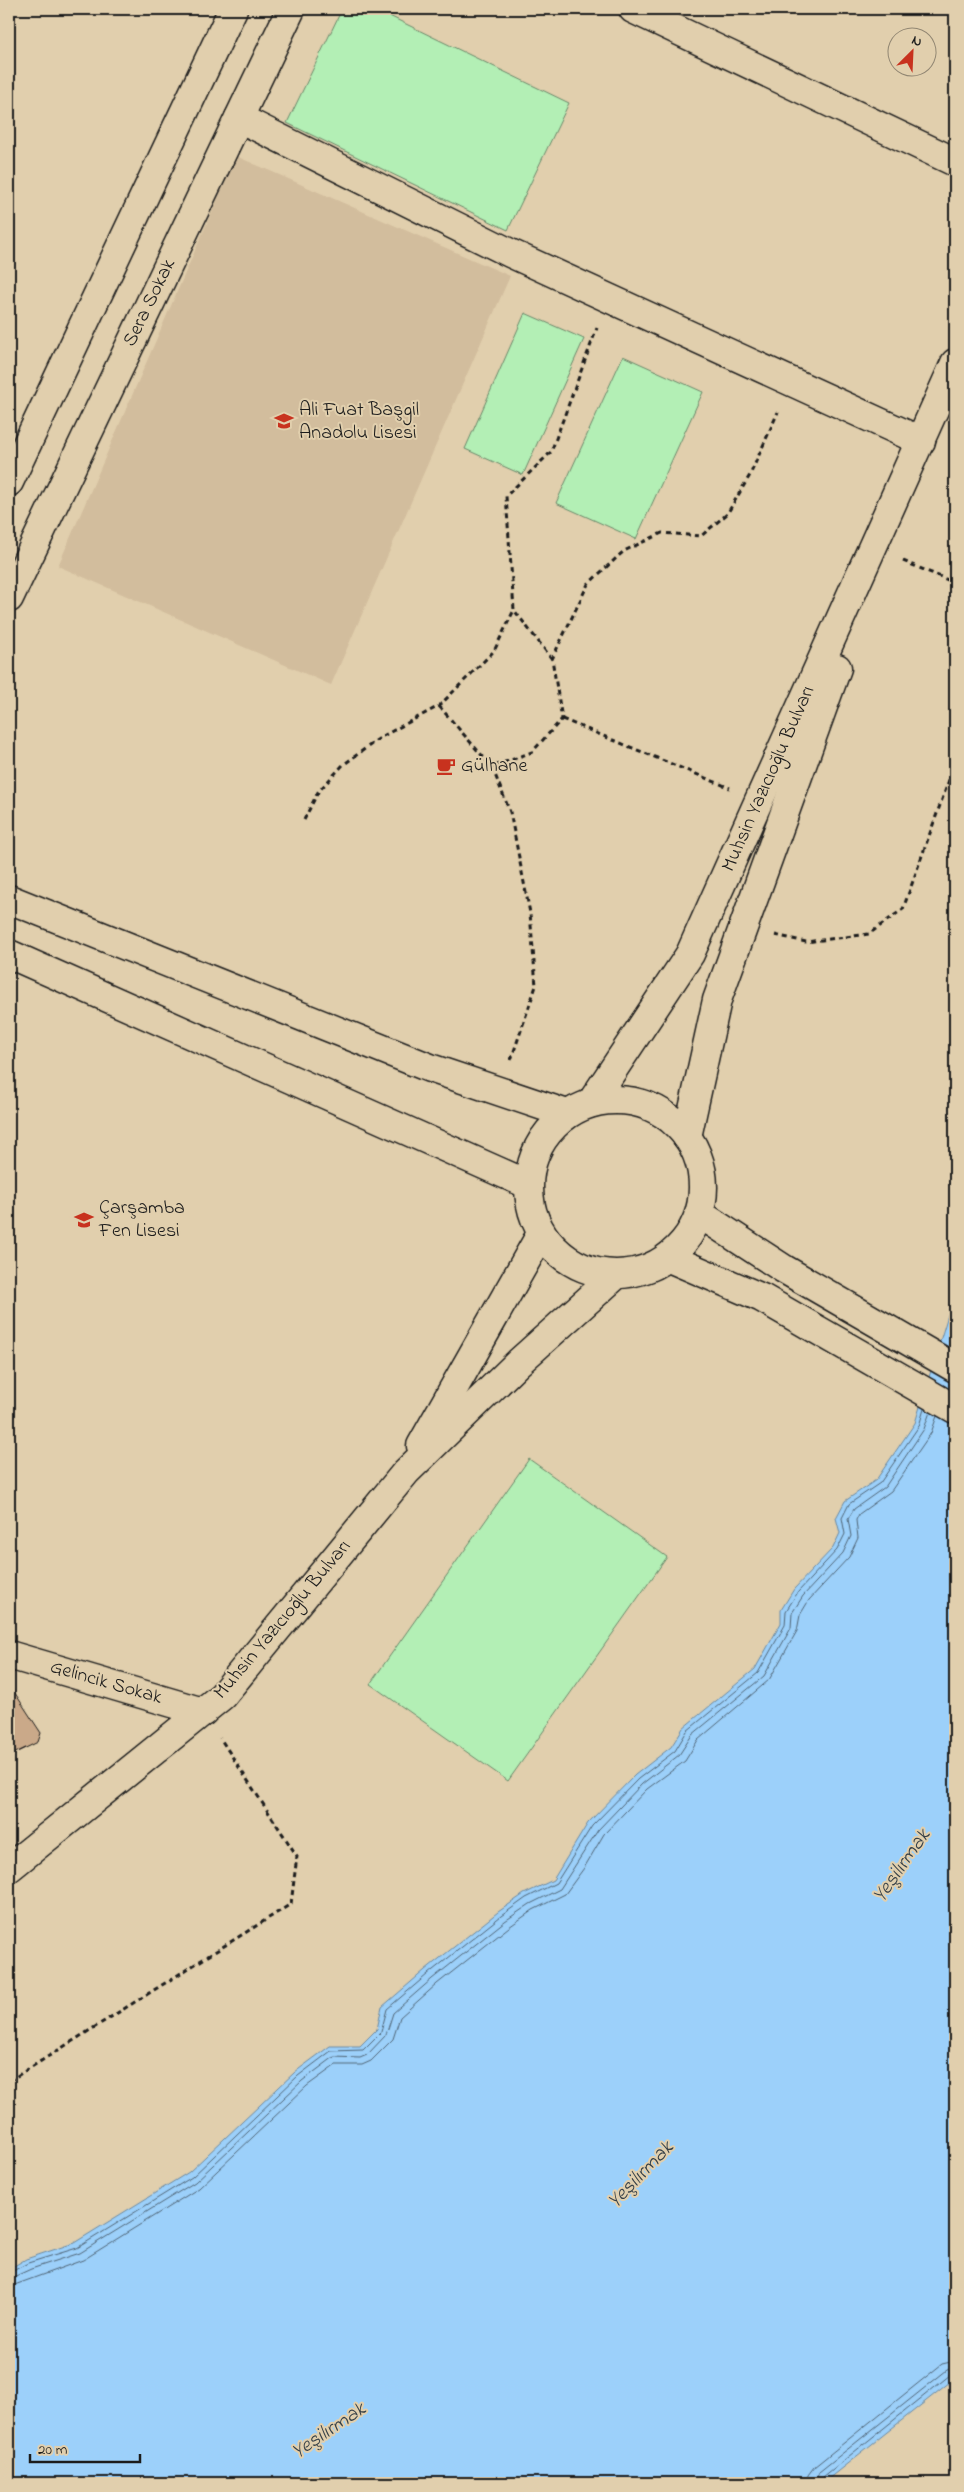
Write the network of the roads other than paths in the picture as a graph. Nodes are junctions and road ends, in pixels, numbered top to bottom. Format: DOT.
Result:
graph roads {
  1 [pos="233,9"];
  2 [pos="291,9"];
  3 [pos="633,9"];
  4 [pos="239,118"];
  5 [pos="955,162"];
  6 [pos="955,363"];
  7 [pos="921,441"];
  8 [pos="9,482"];
  9 [pos="9,598"];
  10 [pos="9,899"];
  11 [pos="9,954"];
  12 [pos="579,1108"];
  13 [pos="687,1137"];
  14 [pos="527,1184"];
  15 [pos="700,1214"];
  16 [pos="541,1234"];
  17 [pos="669,1258"];
  18 [pos="615,1276"];
  19 [pos="955,1368"];
  20 [pos="955,1409"];
  21 [pos="406,1472"];
  22 [pos="9,1655"];
  23 [pos="203,1712"];
  24 [pos="9,1868"];
  1 -- 8 [label="main road"];
  2 -- 4 [label="main road, Sera Sokak"];
  3 -- 5 [label="main road"];
  4 -- 7 [label="main road"];
  4 -- 9 [label="main road, Sera Sokak"];
  6 -- 7 [label="main road, Muhsin Yazıcıoğlu Bulvarı"];
  7 -- 12 [label="main road, Muhsin Yazıcıoğlu Bulvarı"];
  7 -- 13 [label="main road, Muhsin Yazıcıoğlu Bulvarı"];
  10 -- 12 [label="main road"];
  11 -- 14 [label="main road"];
  12 -- 13 [label="main road"];
  12 -- 14 [label="main road"];
  13 -- 15 [label="main road"];
  14 -- 16 [label="main road"];
  15 -- 17 [label="main road"];
  15 -- 19 [label="main road"];
  16 -- 18 [label="main road"];
  16 -- 21 [label="main road, Muhsin Yazıcıoğlu Bulvarı"];
  17 -- 18 [label="main road"];
  17 -- 20 [label="main road"];
  18 -- 21 [label="main road, Muhsin Yazıcıoğlu Bulvarı"];
  21 -- 23 [label="main road, Muhsin Yazıcıoğlu Bulvarı"];
  22 -- 23 [label="main road, Gelincik Sokak"];
  23 -- 24 [label="main road, Muhsin Yazıcıoğlu Bulvarı"];
}
